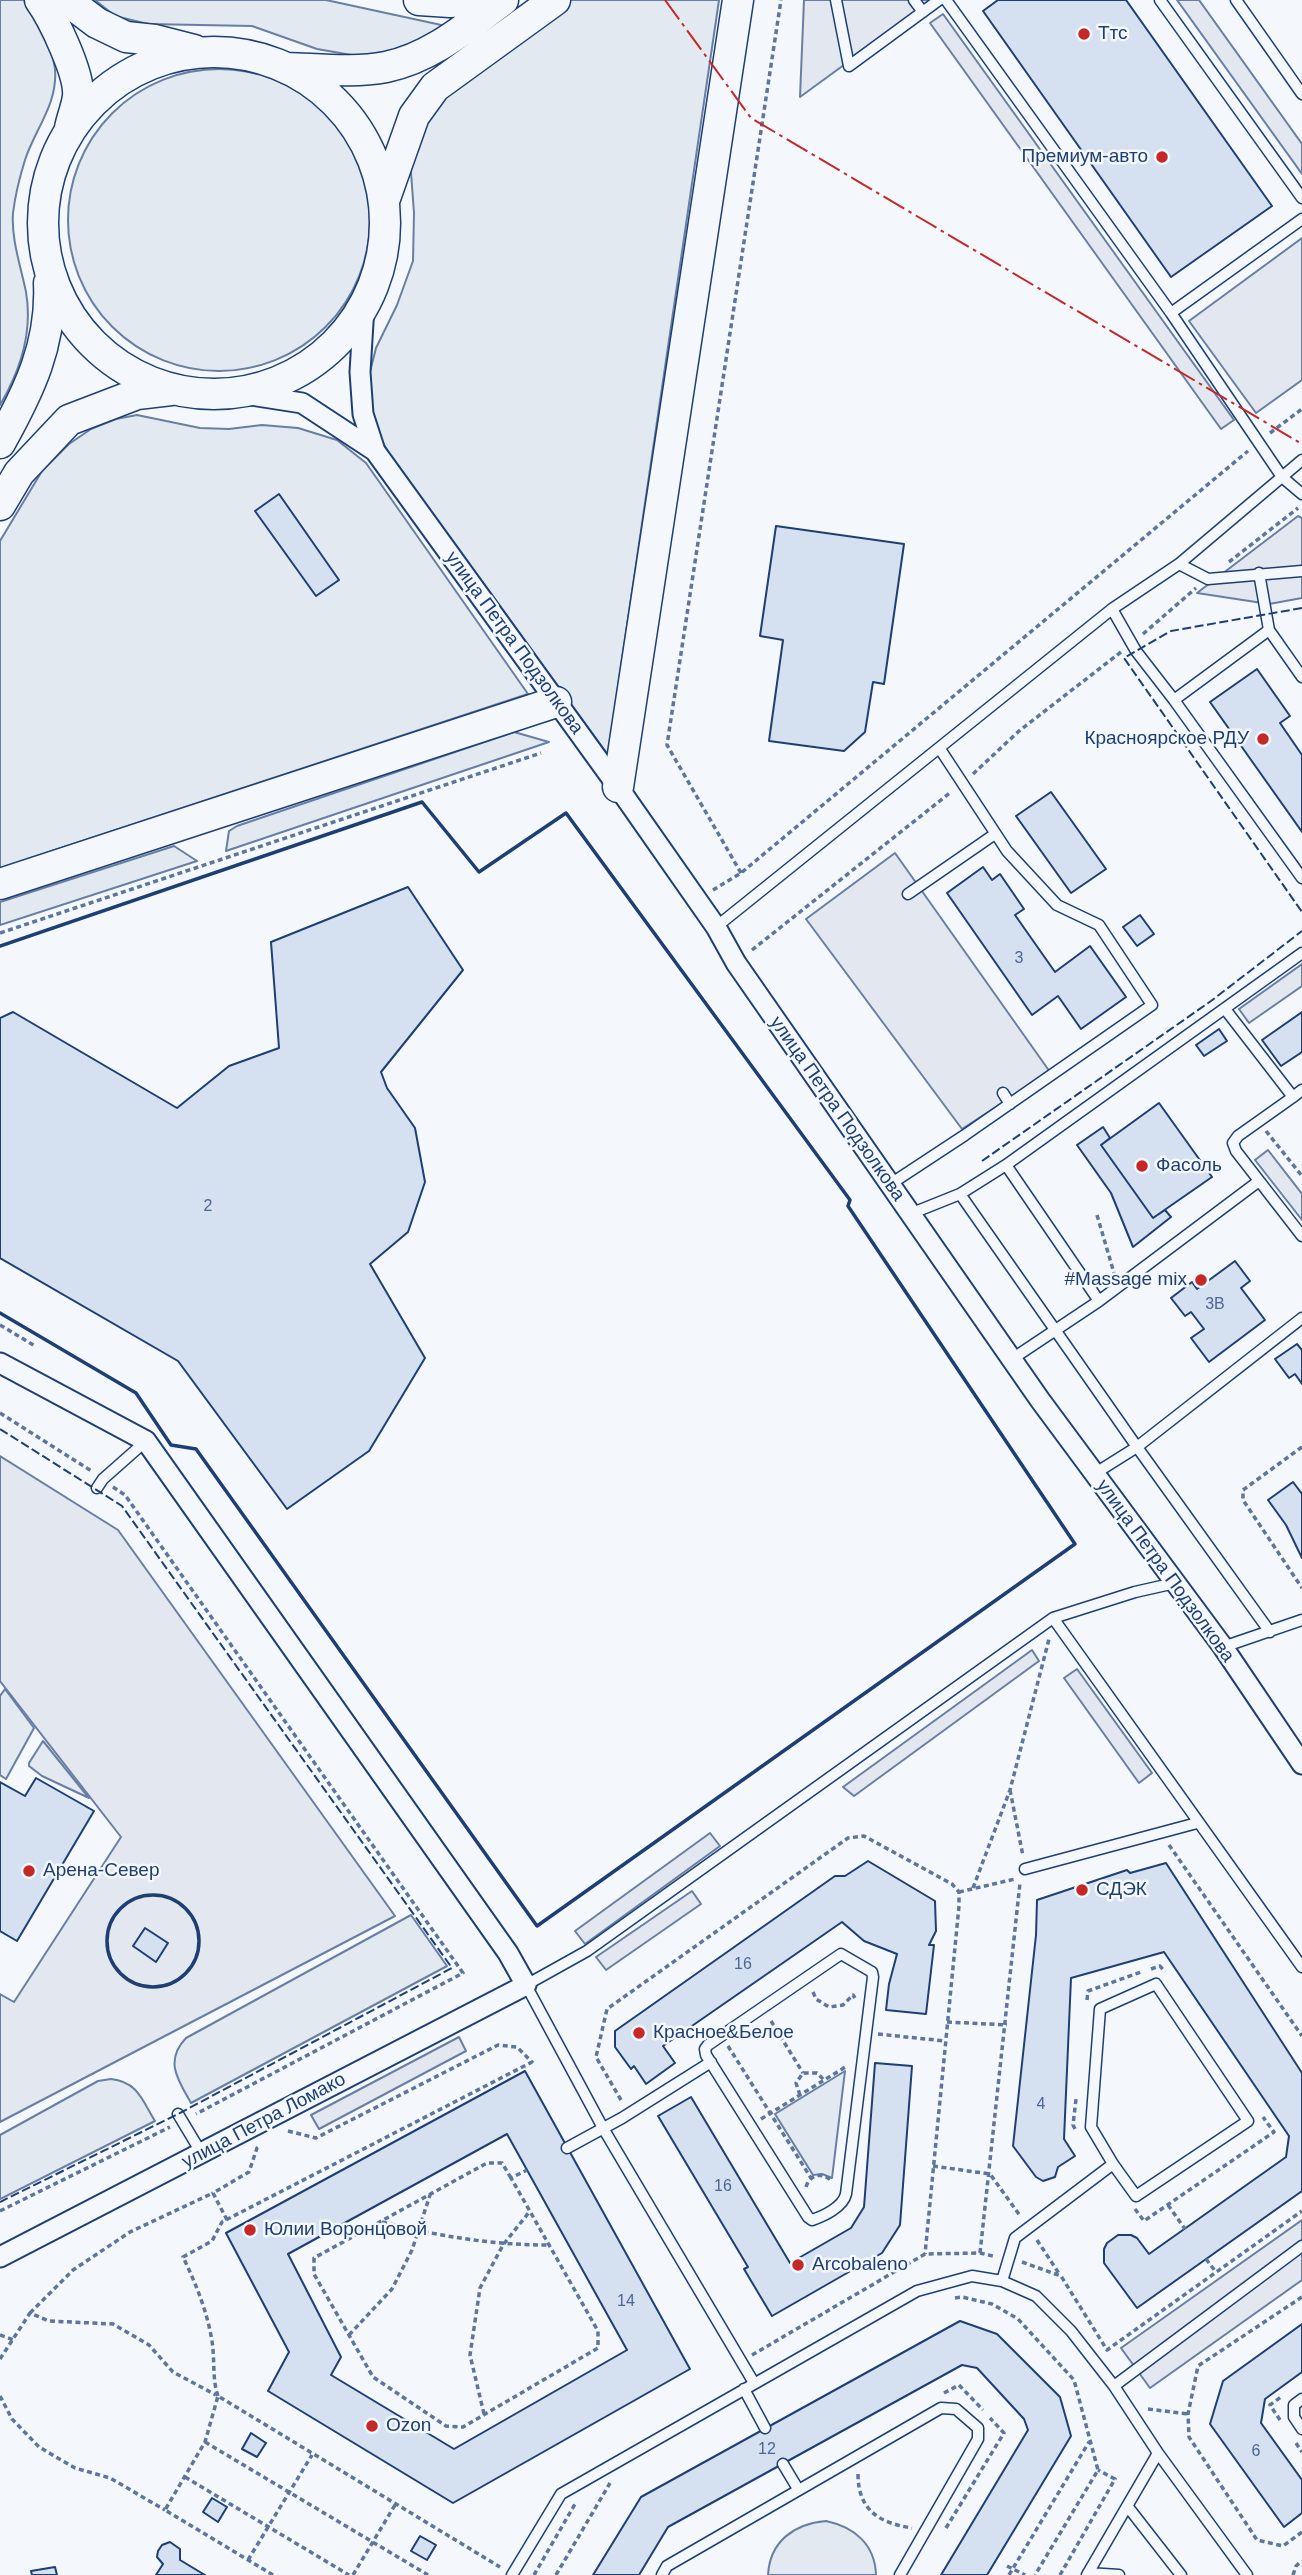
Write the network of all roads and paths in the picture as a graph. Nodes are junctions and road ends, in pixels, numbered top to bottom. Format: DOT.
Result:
graph roads {
  1 [pos="40,0"];
  2 [pos="72,0"];
  3 [pos="419,0"];
  4 [pos="480,0"];
  5 [pos="503,0"];
  6 [pos="555,0"];
  7 [pos="738,0"];
  8 [pos="781,0"];
  9 [pos="836,0"];
  10 [pos="914,0"];
  11 [pos="939,0"];
  12 [pos="946,0"];
  13 [pos="1160,0"];
  14 [pos="1236,0"];
  15 [pos="923,12"];
  16 [pos="201,52"];
  17 [pos="288,68"];
  18 [pos="1302,94"];
  19 [pos="69,132"];
  20 [pos="1302,198"];
  21 [pos="384,201"];
  22 [pos="1302,219"];
  23 [pos="49,269"];
  24 [pos="363,306"];
  25 [pos="1171,313"];
  26 [pos="172,390"];
  27 [pos="238,393"];
  28 [pos="1302,409"];
  29 [pos="1258,442"];
  30 [pos="0,443"];
  31 [pos="375,451"];
  32 [pos="1302,460"];
  33 [pos="1282,477"];
  34 [pos="1302,494"];
  35 [pos="0,505"];
  36 [pos="1302,505"];
  37 [pos="1179,564"];
  38 [pos="1302,571"];
  39 [pos="1259,573"];
  40 [pos="1208,579"];
  41 [pos="1112,609"];
  42 [pos="1269,630"];
  43 [pos="1131,644"];
  44 [pos="1302,677"];
  45 [pos="1174,700"];
  46 [pos="556,702"];
  47 [pos="940,749"];
  48 [pos="541,753"];
  49 [pos="962,784"];
  50 [pos="618,787"];
  51 [pos="995,834"];
  52 [pos="741,873"];
  53 [pos="1302,878"];
  54 [pos="0,884"];
  55 [pos="908,894"];
  56 [pos="695,900"];
  57 [pos="716,927"];
  58 [pos="0,933"];
  59 [pos="1302,953"];
  60 [pos="746,955"];
  61 [pos="1225,1009"];
  62 [pos="1302,1090"];
  63 [pos="1003,1093"];
  64 [pos="1293,1097"];
  65 [pos="1010,1104"];
  66 [pos="1258,1122"];
  67 [pos="1006,1165"];
  68 [pos="1302,1176"];
  69 [pos="1259,1181"];
  70 [pos="889,1185"];
  71 [pos="960,1194"];
  72 [pos="909,1214"];
  73 [pos="1097,1215"];
  74 [pos="1302,1236"];
  75 [pos="1118,1287"];
  76 [pos="1099,1301"];
  77 [pos="1302,1318"];
  78 [pos="0,1325"];
  79 [pos="1056,1331"];
  80 [pos="35,1346"];
  81 [pos="1012,1359"];
  82 [pos="0,1363"];
  83 [pos="0,1413"];
  84 [pos="146,1441"];
  85 [pos="1137,1447"];
  86 [pos="1302,1447"];
  87 [pos="1094,1474"];
  88 [pos="100,1484"];
  89 [pos="1175,1583"];
  90 [pos="1302,1587"];
  91 [pos="1054,1619"];
  92 [pos="1302,1619"];
  93 [pos="1270,1632"];
  94 [pos="1223,1647"];
  95 [pos="1302,1764"];
  96 [pos="1010,1790"];
  97 [pos="1197,1823"];
  98 [pos="1165,1840"];
  99 [pos="1025,1869"];
  100 [pos="973,1888"];
  101 [pos="958,1892"];
  102 [pos="1302,1967"];
  103 [pos="1168,1977"];
  104 [pos="526,1985"];
  105 [pos="812,1985"];
  106 [pos="1087,2004"];
  107 [pos="762,2007"];
  108 [pos="854,2009"];
  109 [pos="947,2022"];
  110 [pos="1007,2025"];
  111 [pos="866,2033"];
  112 [pos="1302,2036"];
  113 [pos="945,2041"];
  114 [pos="725,2042"];
  115 [pos="849,2054"];
  116 [pos="863,2056"];
  117 [pos="711,2062"];
  118 [pos="848,2066"];
  119 [pos="803,2073"];
  120 [pos="846,2079"];
  121 [pos="824,2080"];
  122 [pos="800,2095"];
  123 [pos="1076,2098"];
  124 [pos="1259,2110"];
  125 [pos="629,2113"];
  126 [pos="770,2113"];
  127 [pos="180,2118"];
  128 [pos="751,2126"];
  129 [pos="603,2129"];
  130 [pos="278,2136"];
  131 [pos="1081,2137"];
  132 [pos="267,2142"];
  133 [pos="567,2148"];
  134 [pos="202,2154"];
  135 [pos="1113,2164"];
  136 [pos="933,2166"];
  137 [pos="527,2170"];
  138 [pos="835,2171"];
  139 [pos="990,2174"];
  140 [pos="511,2178"];
  141 [pos="811,2178"];
  142 [pos="806,2192"];
  143 [pos="214,2193"];
  144 [pos="430,2194"];
  145 [pos="1128,2200"];
  146 [pos="1168,2205"];
  147 [pos="0,2211"];
  148 [pos="530,2211"];
  149 [pos="227,2220"];
  150 [pos="381,2221"];
  151 [pos="1185,2229"];
  152 [pos="419,2231"];
  153 [pos="503,2245"];
  154 [pos="549,2245"];
  155 [pos="1302,2246"];
  156 [pos="980,2253"];
  157 [pos="925,2254"];
  158 [pos="0,2257"];
  159 [pos="1206,2259"];
  160 [pos="1216,2272"];
  161 [pos="1002,2281"];
  162 [pos="1302,2297"];
  163 [pos="952,2299"];
  164 [pos="30,2313"];
  165 [pos="0,2335"];
  166 [pos="349,2335"];
  167 [pos="14,2340"];
  168 [pos="1107,2350"];
  169 [pos="0,2359"];
  170 [pos="1126,2377"];
  171 [pos="754,2383"];
  172 [pos="1114,2386"];
  173 [pos="744,2389"];
  174 [pos="0,2396"];
  175 [pos="218,2396"];
  176 [pos="934,2398"];
  177 [pos="1302,2399"];
  178 [pos="484,2414"];
  179 [pos="1188,2414"];
  180 [pos="765,2428"];
  181 [pos="1302,2429"];
  182 [pos="1090,2440"];
  183 [pos="205,2442"];
  184 [pos="864,2452"];
  185 [pos="1158,2453"];
  186 [pos="312,2455"];
  187 [pos="783,2464"];
  188 [pos="1098,2470"];
  189 [pos="185,2477"];
  190 [pos="603,2483"];
  191 [pos="799,2489"];
  192 [pos="289,2492"];
  193 [pos="580,2496"];
  194 [pos="395,2505"];
  195 [pos="1128,2507"];
  196 [pos="164,2510"];
  197 [pos="268,2526"];
  198 [pos="926,2530"];
  199 [pos="1302,2532"];
  200 [pos="372,2542"];
  201 [pos="248,2560"];
  202 [pos="1302,2561"];
  203 [pos="1007,2566"];
  204 [pos="1013,2569"];
  205 [pos="1088,2574"];
  206 [pos="273,2575"];
  207 [pos="351,2575"];
  208 [pos="428,2575"];
  209 [pos="513,2575"];
  210 [pos="534,2575"];
  211 [pos="556,2575"];
  212 [pos="662,2575"];
  213 [pos="900,2575"];
  214 [pos="1009,2575"];
  215 [pos="1025,2575"];
  216 [pos="1035,2575"];
  217 [pos="1060,2575"];
  218 [pos="1119,2575"];
  219 [pos="1181,2575"];
  220 [pos="1247,2575"];
  221 [pos="1293,2575"];
  1 -- 19 [label="main road"];
  2 -- 16 [label="main road"];
  3 -- 4 [label="main road"];
  5 -- 17 [label="main road"];
  6 -- 21 [label="main road"];
  7 -- 50 [label="main road"];
  8 -- 52 [label="path"];
  9 -- 15 [label="lane"];
  10 -- 15 [label="lane"];
  11 -- 15 [label="lane"];
  12 -- 25 [label="lane"];
  13 -- 20 [label="lane"];
  14 -- 18 [label="lane"];
  16 -- 17 [label="main road"];
  16 -- 19 [label="main road"];
  17 -- 21 [label="main road"];
  19 -- 23 [label="main road"];
  21 -- 24 [label="main road"];
  22 -- 25 [label="lane"];
  23 -- 26 [label="main road"];
  23 -- 30 [label="main road"];
  24 -- 27 [label="main road"];
  24 -- 31 [label="street, улица Петра Подзолкова"];
  25 -- 29 [label="lane"];
  26 -- 27 [label="main road"];
  26 -- 35 [label="main road"];
  27 -- 31 [label="street, улица Петра Подзолкова"];
  28 -- 29 [label="path"];
  29 -- 33 [label="lane"];
  29 -- 52 [label="path"];
  31 -- 46 [label="street, улица Петра Подзолкова"];
  32 -- 33 [label="lane"];
  33 -- 34 [label="lane"];
  33 -- 37 [label="lane"];
  36 -- 40 [label="path"];
  37 -- 40 [label="lane"];
  37 -- 41 [label="lane"];
  38 -- 39 [label="lane"];
  39 -- 40 [label="lane"];
  39 -- 42 [label="lane"];
  40 -- 43 [label="path"];
  41 -- 43 [label="lane"];
  41 -- 47 [label="lane"];
  42 -- 44 [label="lane"];
  42 -- 45 [label="lane"];
  43 -- 45 [label="lane"];
  43 -- 49 [label="path"];
  45 -- 53 [label="lane"];
  46 -- 50 [label="street, улица Петра Подзолкова"];
  46 -- 54 [label="main road"];
  47 -- 49 [label="lane"];
  47 -- 57 [label="lane"];
  48 -- 58 [label="path"];
  49 -- 51 [label="lane"];
  49 -- 60 [label="path"];
  50 -- 56 [label="street, улица Петра Подзолкова"];
  51 -- 55 [label="lane"];
  51 -- 65 [label="lane"];
  52 -- 56 [label="path"];
  56 -- 57 [label="street, улица Петра Подзолкова"];
  57 -- 70 [label="street, улица Петра Подзолкова"];
  59 -- 61 [label="lane"];
  61 -- 64 [label="lane"];
  61 -- 67 [label="lane"];
  62 -- 64 [label="lane"];
  63 -- 65 [label="lane"];
  64 -- 66 [label="lane"];
  65 -- 70 [label="lane"];
  66 -- 68 [label="path"];
  66 -- 69 [label="lane"];
  67 -- 71 [label="lane"];
  67 -- 76 [label="lane"];
  69 -- 74 [label="lane"];
  69 -- 75 [label="lane"];
  70 -- 72 [label="street, улица Петра Подзолкова"];
  71 -- 72 [label="lane"];
  71 -- 79 [label="lane"];
  72 -- 81 [label="street, улица Петра Подзолкова"];
  73 -- 75 [label="path"];
  75 -- 76 [label="lane"];
  76 -- 79 [label="lane"];
  77 -- 85 [label="lane"];
  78 -- 80 [label="path"];
  79 -- 81 [label="lane"];
  79 -- 85 [label="lane"];
  81 -- 87 [label="street, улица Петра Подзолкова"];
  82 -- 84 [label="street"];
  83 -- 88 [label="path"];
  84 -- 88 [label="lane"];
  84 -- 104 [label="street"];
  85 -- 87 [label="lane"];
  85 -- 93 [label="lane"];
  86 -- 90 [label="path"];
  87 -- 89 [label="street, улица Петра Подзолкова"];
  88 -- 127 [label="path"];
  89 -- 91 [label="lane"];
  89 -- 94 [label="street, улица Петра Подзолкова"];
  91 -- 96 [label="path"];
  91 -- 97 [label="lane"];
  91 -- 104 [label="lane"];
  92 -- 93 [label="lane"];
  93 -- 94 [label="lane"];
  94 -- 95 [label="street, улица Петра Подзолкова"];
  96 -- 99 [label="path"];
  96 -- 100 [label="path"];
  97 -- 99 [label="lane"];
  97 -- 102 [label="lane"];
  98 -- 112 [label="path"];
  100 -- 101 [label="path"];
  100 -- 110 [label="path"];
  101 -- 109 [label="path"];
  101 -- 125 [label="path"];
  103 -- 106 [label="path"];
  104 -- 129 [label="lane"];
  104 -- 134 [label="street, улица Петра Ломако"];
  105 -- 108 [label="path"];
  107 -- 111 [label="lane"];
  107 -- 117 [label="lane"];
  107 -- 119 [label="path"];
  109 -- 110 [label="path"];
  109 -- 113 [label="path"];
  110 -- 139 [label="path"];
  111 -- 113 [label="path"];
  111 -- 116 [label="lane"];
  113 -- 136 [label="path"];
  114 -- 126 [label="path"];
  115 -- 118 [label="path"];
  116 -- 118 [label="path"];
  116 -- 128 [label="lane"];
  117 -- 125 [label="lane"];
  117 -- 128 [label="lane"];
  118 -- 120 [label="path"];
  118 -- 121 [label="path"];
  119 -- 121 [label="path"];
  119 -- 122 [label="path"];
  121 -- 122 [label="path"];
  122 -- 126 [label="path"];
  123 -- 131 [label="path"];
  124 -- 146 [label="path"];
  125 -- 129 [label="lane"];
  126 -- 128 [label="path"];
  126 -- 141 [label="path"];
  127 -- 134 [label="lane"];
  127 -- 147 [label="path"];
  129 -- 133 [label="lane"];
  129 -- 171 [label="lane"];
  130 -- 149 [label="path"];
  132 -- 143 [label="path"];
  134 -- 158 [label="street, улица Петра Ломако"];
  135 -- 135 [label="lane"];
  135 -- 161 [label="lane"];
  136 -- 139 [label="path"];
  136 -- 157 [label="path"];
  137 -- 140 [label="path"];
  138 -- 141 [label="path"];
  139 -- 156 [label="path"];
  140 -- 144 [label="path"];
  140 -- 148 [label="path"];
  141 -- 142 [label="path"];
  143 -- 149 [label="path"];
  143 -- 164 [label="path"];
  144 -- 150 [label="path"];
  144 -- 152 [label="path"];
  145 -- 146 [label="path"];
  146 -- 151 [label="path"];
  148 -- 153 [label="path"];
  148 -- 154 [label="path"];
  149 -- 175 [label="path"];
  150 -- 152 [label="path"];
  150 -- 166 [label="path"];
  152 -- 153 [label="path"];
  152 -- 166 [label="path"];
  153 -- 154 [label="path"];
  153 -- 178 [label="path"];
  154 -- 178 [label="path"];
  155 -- 170 [label="lane"];
  159 -- 160 [label="path"];
  161 -- 171 [label="lane"];
  161 -- 172 [label="lane"];
  162 -- 179 [label="path"];
  163 -- 182 [label="path"];
  164 -- 167 [label="path"];
  164 -- 175 [label="path"];
  165 -- 167 [label="path"];
  166 -- 178 [label="path"];
  167 -- 169 [label="path"];
  168 -- 170 [label="path"];
  170 -- 172 [label="lane"];
  170 -- 179 [label="path"];
  171 -- 173 [label="lane"];
  172 -- 185 [label="lane"];
  173 -- 180 [label="lane"];
  173 -- 209 [label="lane"];
  174 -- 196 [label="path"];
  175 -- 183 [label="path"];
  175 -- 186 [label="path"];
  176 -- 198 [label="path"];
  177 -- 181 [label="lane"];
  179 -- 199 [label="path"];
  182 -- 188 [label="path"];
  182 -- 204 [label="path"];
  183 -- 189 [label="path"];
  183 -- 192 [label="path"];
  184 -- 191 [label="lane"];
  184 -- 198 [label="path"];
  184 -- 198 [label="lane"];
  185 -- 195 [label="lane"];
  185 -- 220 [label="lane"];
  186 -- 192 [label="path"];
  186 -- 194 [label="path"];
  187 -- 191 [label="lane"];
  188 -- 216 [label="path"];
  188 -- 217 [label="path"];
  189 -- 196 [label="path"];
  189 -- 197 [label="path"];
  190 -- 211 [label="path"];
  191 -- 212 [label="lane"];
  192 -- 197 [label="path"];
  192 -- 200 [label="path"];
  193 -- 210 [label="path"];
  194 -- 200 [label="path"];
  194 -- 209 [label="path"];
  195 -- 205 [label="lane"];
  195 -- 219 [label="lane"];
  196 -- 201 [label="path"];
  197 -- 201 [label="path"];
  197 -- 207 [label="path"];
  198 -- 213 [label="lane"];
  200 -- 207 [label="path"];
  200 -- 208 [label="path"];
  201 -- 206 [label="path"];
  202 -- 221 [label="path"];
  203 -- 204 [label="path"];
  204 -- 214 [label="path"];
  204 -- 215 [label="path"];
  205 -- 218 [label="lane"];
}
